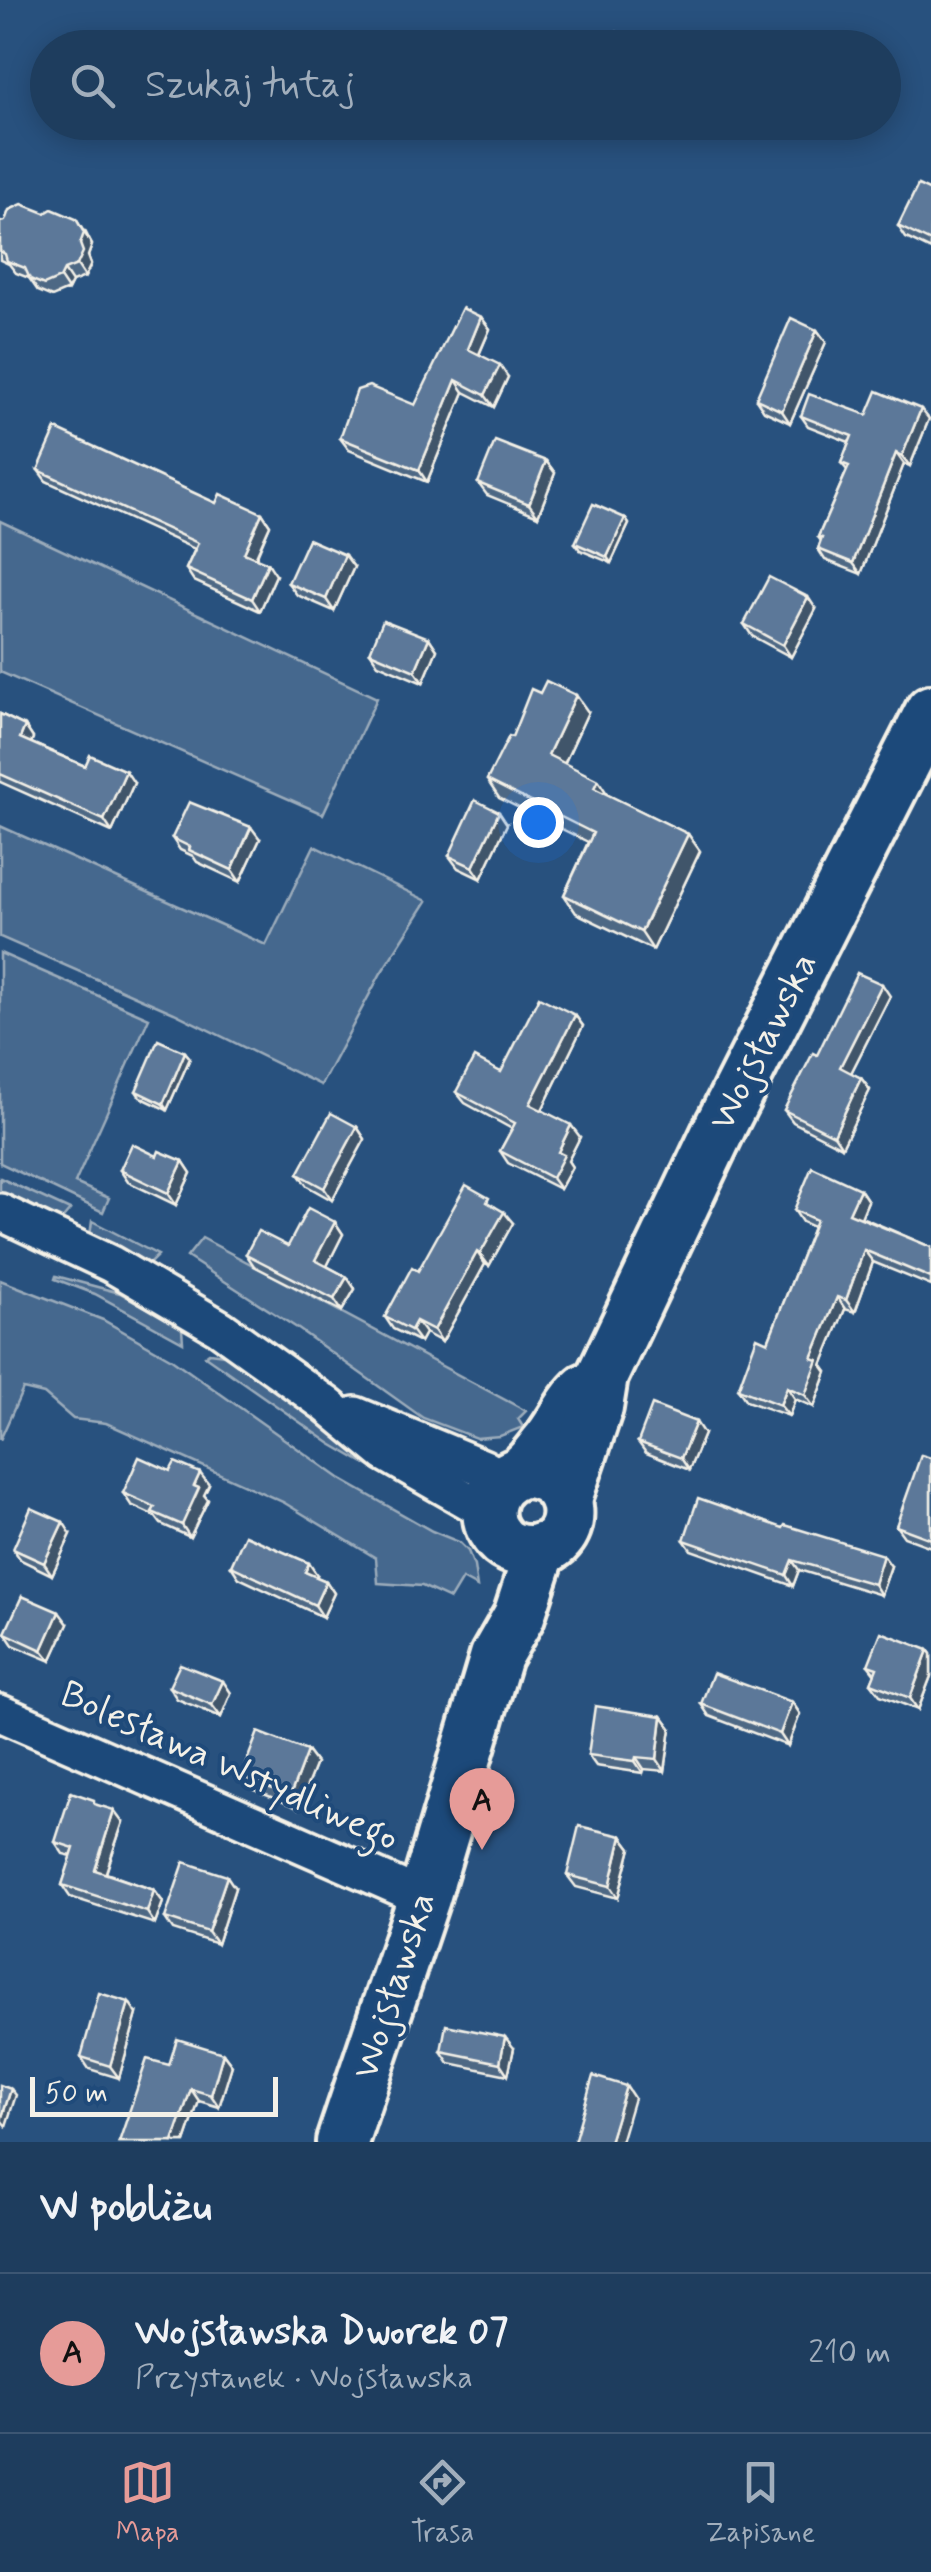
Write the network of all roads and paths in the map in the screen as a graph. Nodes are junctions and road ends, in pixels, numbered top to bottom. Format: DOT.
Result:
graph roads {
  1 [pos="931,711"];
  2 [pos="0,1212"];
  3 [pos="602,1376"];
  4 [pos="512,1511"];
  5 [pos="0,1713"];
  6 [pos="424,1898"];
  7 [pos="342,2142"];
  1 -- 3 [label="street, Wojsławska"];
  2 -- 4 [label="street"];
  3 -- 4 [label="street, Wojsławska"];
  3 -- 4 [label="street, Wojsławska"];
  4 -- 6 [label="street, Wojsławska"];
  5 -- 6 [label="street, Bolesława Wstydliwego"];
  6 -- 7 [label="street, Wojsławska"];
}
